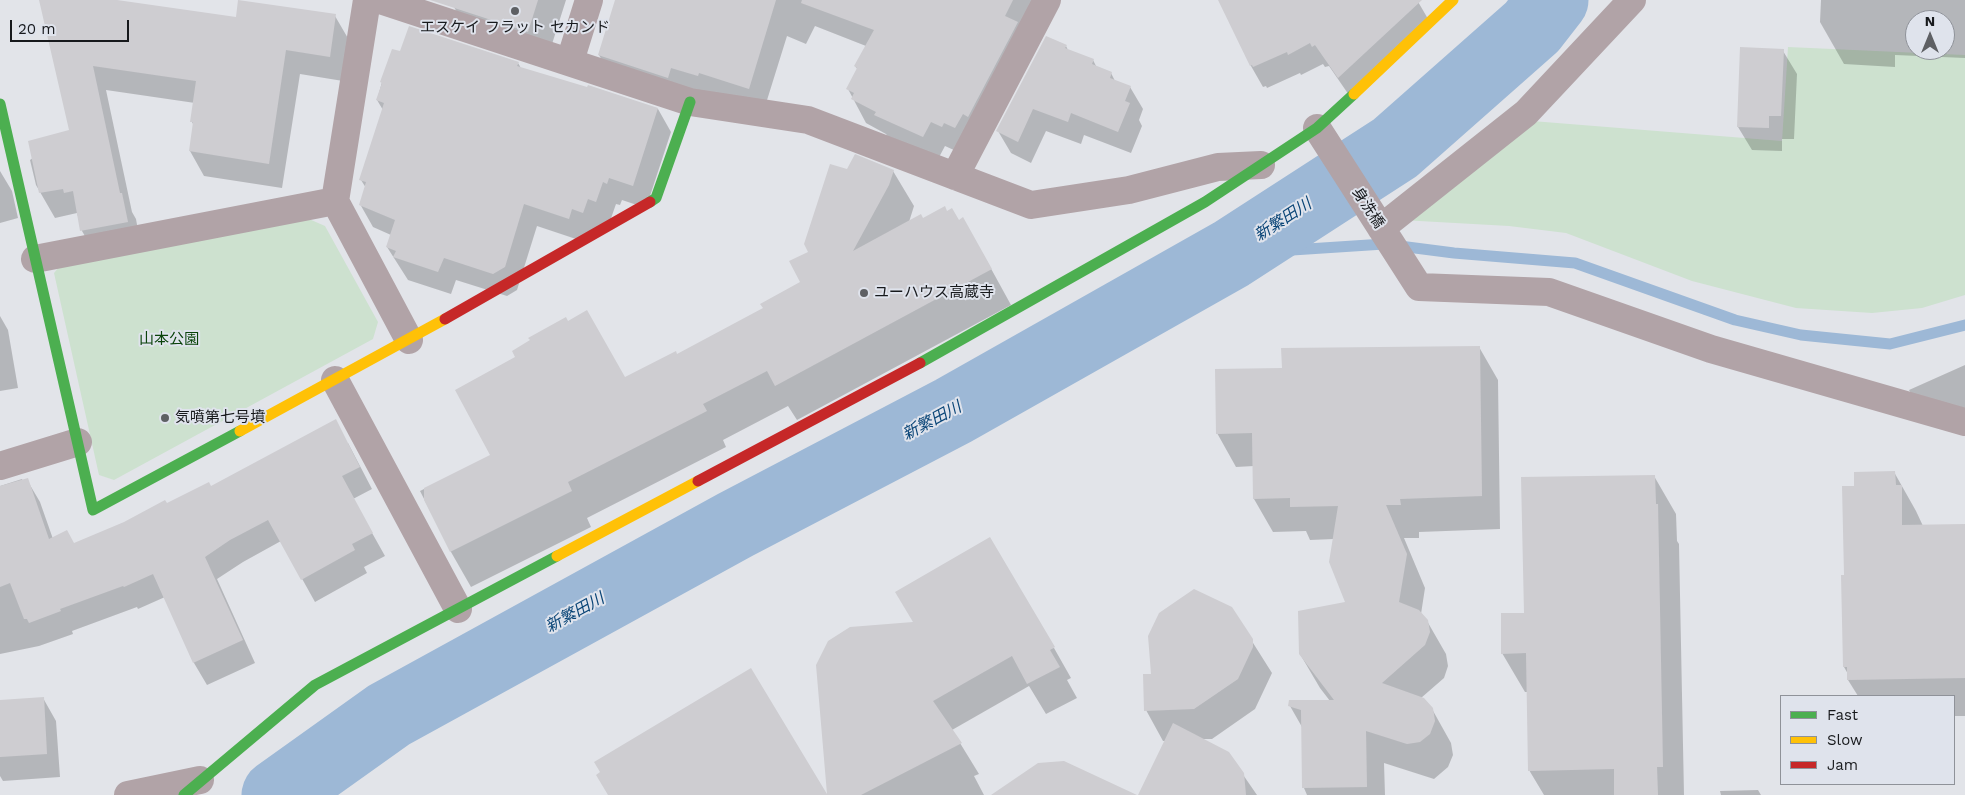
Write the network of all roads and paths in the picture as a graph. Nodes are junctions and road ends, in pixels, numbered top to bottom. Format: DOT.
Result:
graph roads {
  1 [pos="367,0"];
  2 [pos="380,0"];
  3 [pos="589,0"];
  4 [pos="1047,0"];
  5 [pos="1453,0"];
  6 [pos="1632,0"];
  7 [pos="570,61"];
  8 [pos="690,102"];
  9 [pos="0,104"];
  10 [pos="1317,128"];
  11 [pos="1261,164"];
  12 [pos="955,176"];
  13 [pos="335,201"];
  14 [pos="1381,228"];
  15 [pos="35,259"];
  16 [pos="409,340"];
  17 [pos="335,380"];
  18 [pos="1965,422"];
  19 [pos="78,442"];
  20 [pos="0,466"];
  21 [pos="458,609"];
  22 [pos="192,787"];
  23 [pos="128,795"];
  1 -- 13 [label="street"];
  2 -- 7 [label="street"];
  3 -- 7 [label="street"];
  4 -- 12 [label="street"];
  5 -- 10 [label="street"];
  6 -- 14 [label="street"];
  7 -- 8 [label="street"];
  8 -- 12 [label="street"];
  8 -- 16 [label="street"];
  9 -- 15 [label="street"];
  10 -- 11 [label="street"];
  10 -- 14 [label="street, 身洗橋"];
  11 -- 12 [label="street"];
  11 -- 21 [label="street"];
  13 -- 15 [label="street"];
  13 -- 16 [label="street"];
  14 -- 18 [label="street, 身洗橋"];
  15 -- 19 [label="street"];
  16 -- 17 [label="street"];
  17 -- 19 [label="street"];
  17 -- 21 [label="street"];
  19 -- 20 [label="street"];
  21 -- 22 [label="street"];
  22 -- 23 [label="street"];
}
